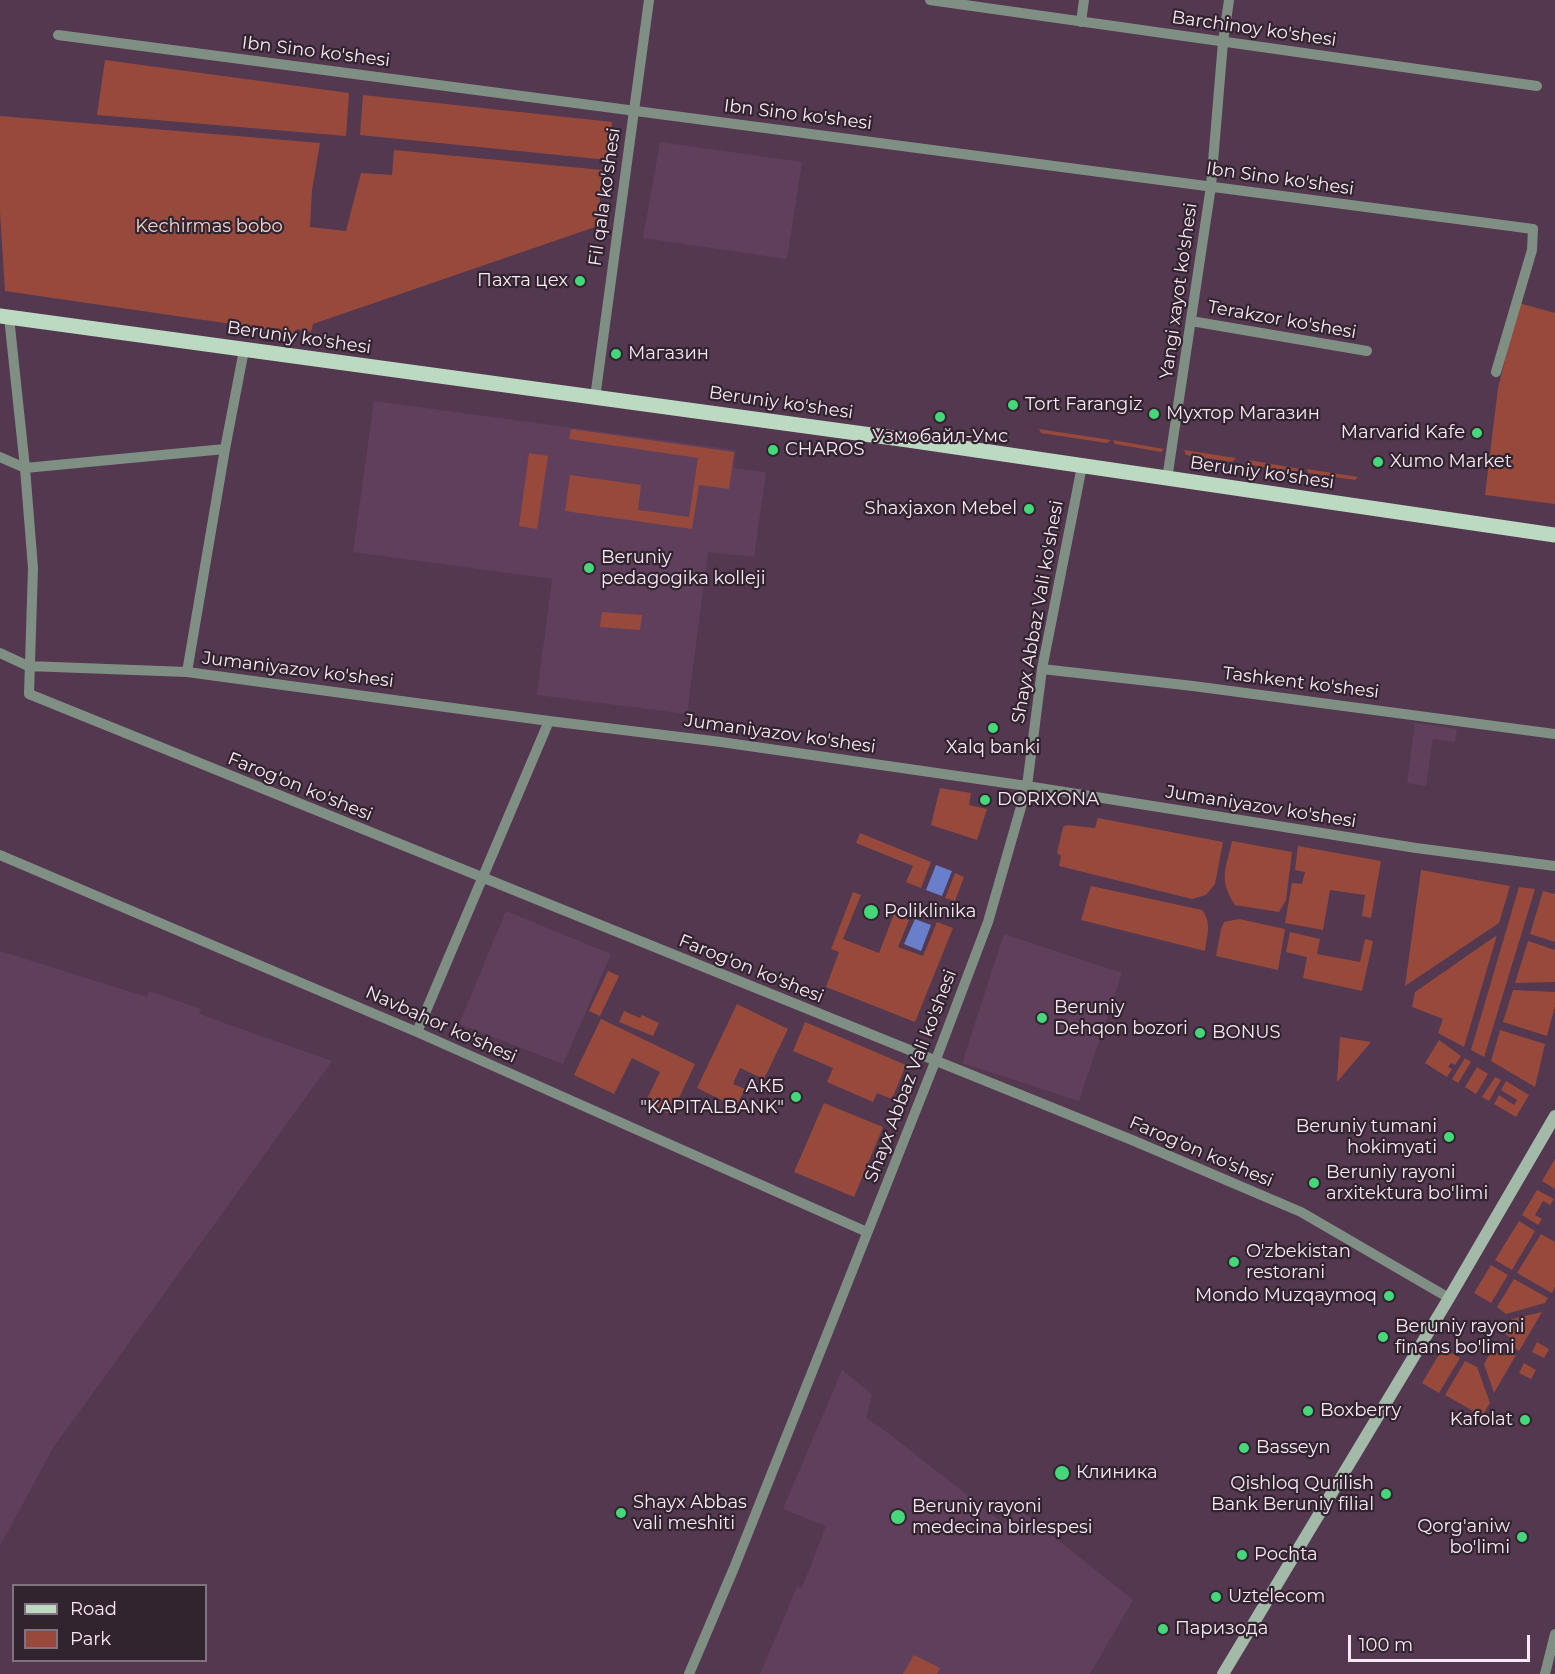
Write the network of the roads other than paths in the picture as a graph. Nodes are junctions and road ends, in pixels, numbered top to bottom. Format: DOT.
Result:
graph roads {
  1 [pos="649,0"];
  2 [pos="938,0"];
  3 [pos="1084,0"];
  4 [pos="1229,0"];
  5 [pos="1081,22"];
  6 [pos="58,35"];
  7 [pos="1223,42"];
  8 [pos="1537,86"];
  9 [pos="633,110"];
  10 [pos="1211,186"];
  11 [pos="4,316"];
  12 [pos="1191,321"];
  13 [pos="244,350"];
  14 [pos="1367,351"];
  15 [pos="1496,372"];
  16 [pos="595,398"];
  17 [pos="225,449"];
  18 [pos="0,457"];
  19 [pos="1082,466"];
  20 [pos="25,468"];
  21 [pos="1167,479"];
  22 [pos="1555,535"];
  23 [pos="0,653"];
  24 [pos="28,666"];
  25 [pos="1042,669"];
  26 [pos="187,672"];
  27 [pos="549,721"];
  28 [pos="1555,734"];
  29 [pos="1027,786"];
  30 [pos="0,855"];
  31 [pos="1555,866"];
  32 [pos="483,878"];
  33 [pos="417,1032"];
  34 [pos="935,1062"];
  35 [pos="1555,1116"];
  36 [pos="867,1232"];
  37 [pos="1449,1298"];
  38 [pos="1555,1634"];
  39 [pos="689,1674"];
  40 [pos="1223,1674"];
  41 [pos="1545,1674"];
  1 -- 9 [label="street, Fil qala ko'shesi"];
  2 -- 5 [label="street, Barchinoy ko'shesi"];
  3 -- 5 [label="street"];
  4 -- 7 [label="street, Yangi xayot ko'shesi"];
  5 -- 7 [label="street, Barchinoy ko'shesi"];
  6 -- 9 [label="street, Ibn Sino ko'shesi"];
  7 -- 8 [label="street, Barchinoy ko'shesi"];
  7 -- 10 [label="street, Yangi xayot ko'shesi"];
  9 -- 10 [label="street, Ibn Sino ko'shesi"];
  9 -- 16 [label="street, Fil qala ko'shesi"];
  10 -- 12 [label="street, Yangi xayot ko'shesi"];
  10 -- 15 [label="street, Ibn Sino ko'shesi"];
  11 -- 13 [label="main road, Beruniy ko'shesi"];
  11 -- 20 [label="street"];
  12 -- 14 [label="street, Terakzor ko'shesi"];
  12 -- 21 [label="street, Yangi xayot ko'shesi"];
  13 -- 16 [label="main road, Beruniy ko'shesi"];
  13 -- 17 [label="street"];
  16 -- 19 [label="main road, Beruniy ko'shesi"];
  17 -- 20 [label="street"];
  17 -- 26 [label="street"];
  18 -- 20 [label="street"];
  19 -- 21 [label="main road, Beruniy ko'shesi"];
  19 -- 25 [label="street, Shayx Abbaz Vali ko'shesi"];
  20 -- 24 [label="street"];
  21 -- 22 [label="main road, Beruniy ko'shesi"];
  23 -- 24 [label="street, Jumaniyazov ko'shesi"];
  24 -- 26 [label="street, Jumaniyazov ko'shesi"];
  24 -- 32 [label="street, Farog'on ko'shesi"];
  25 -- 28 [label="street, Tashkent ko'shesi"];
  25 -- 29 [label="street, Shayx Abbaz Vali ko'shesi"];
  26 -- 27 [label="street, Jumaniyazov ko'shesi"];
  27 -- 29 [label="street, Jumaniyazov ko'shesi"];
  27 -- 32 [label="street"];
  29 -- 31 [label="street, Jumaniyazov ko'shesi"];
  29 -- 34 [label="street, Shayx Abbaz Vali ko'shesi"];
  30 -- 33 [label="street, Navbahor ko'shesi"];
  32 -- 33 [label="street"];
  32 -- 34 [label="street, Farog'on ko'shesi"];
  33 -- 36 [label="street, Navbahor ko'shesi"];
  34 -- 36 [label="street, Shayx Abbaz Vali ko'shesi"];
  34 -- 37 [label="street, Farog'on ko'shesi"];
  35 -- 37 [label="street"];
  36 -- 39 [label="street, Shayx Abbaz Vali ko'shesi"];
  37 -- 40 [label="street"];
  38 -- 41 [label="street"];
}
